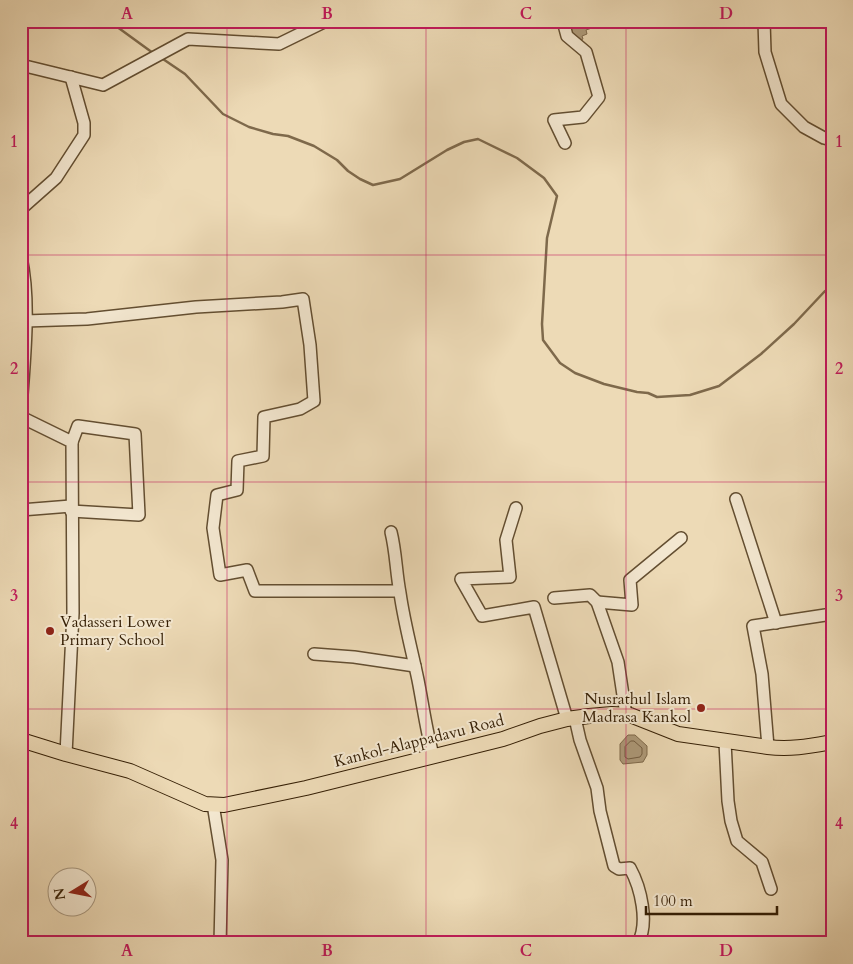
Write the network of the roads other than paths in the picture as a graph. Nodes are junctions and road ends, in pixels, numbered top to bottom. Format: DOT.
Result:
graph roads {
  1 [pos="326,21"];
  2 [pos="563,21"];
  3 [pos="764,21"];
  4 [pos="21,65"];
  5 [pos="71,77"];
  6 [pos="832,140"];
  7 [pos="565,143"];
  8 [pos="21,209"];
  9 [pos="21,257"];
  10 [pos="25,321"];
  11 [pos="21,409"];
  12 [pos="21,417"];
  13 [pos="72,442"];
  14 [pos="736,499"];
  15 [pos="516,508"];
  16 [pos="71,509"];
  17 [pos="21,510"];
  18 [pos="391,532"];
  19 [pos="682,538"];
  20 [pos="399,591"];
  21 [pos="554,598"];
  22 [pos="597,602"];
  23 [pos="832,614"];
  24 [pos="776,623"];
  25 [pos="314,654"];
  26 [pos="415,666"];
  27 [pos="626,715"];
  28 [pos="571,719"];
  29 [pos="21,740"];
  30 [pos="725,742"];
  31 [pos="832,742"];
  32 [pos="768,747"];
  33 [pos="66,754"];
  34 [pos="433,755"];
  35 [pos="213,804"];
  36 [pos="771,890"];
  37 [pos="220,943"];
  38 [pos="638,943"];
  1 -- 5 [label="street"];
  2 -- 7 [label="street"];
  3 -- 6 [label="street"];
  4 -- 5 [label="street"];
  5 -- 8 [label="street"];
  9 -- 10 [label="street"];
  10 -- 11 [label="street"];
  10 -- 20 [label="street"];
  12 -- 13 [label="street"];
  13 -- 16 [label="street"];
  13 -- 16 [label="street"];
  14 -- 24 [label="street"];
  15 -- 28 [label="street"];
  16 -- 17 [label="street"];
  16 -- 33 [label="street"];
  18 -- 20 [label="street"];
  19 -- 22 [label="street"];
  20 -- 26 [label="street"];
  21 -- 22 [label="street"];
  22 -- 27 [label="street"];
  23 -- 24 [label="street"];
  24 -- 32 [label="street"];
  25 -- 26 [label="street"];
  26 -- 34 [label="street"];
  27 -- 28 [label="main road, Kankol-Alappadavu Road"];
  27 -- 30 [label="main road, Kankol-Alappadavu Road"];
  28 -- 34 [label="main road, Kankol-Alappadavu Road"];
  28 -- 38 [label="street"];
  29 -- 33 [label="main road, Kankol-Alappadavu Road"];
  30 -- 32 [label="main road, Kankol-Alappadavu Road"];
  30 -- 36 [label="street"];
  31 -- 32 [label="main road, Kankol-Alappadavu Road"];
  33 -- 35 [label="main road, Kankol-Alappadavu Road"];
  34 -- 35 [label="main road, Kankol-Alappadavu Road"];
  35 -- 37 [label="street"];
}
